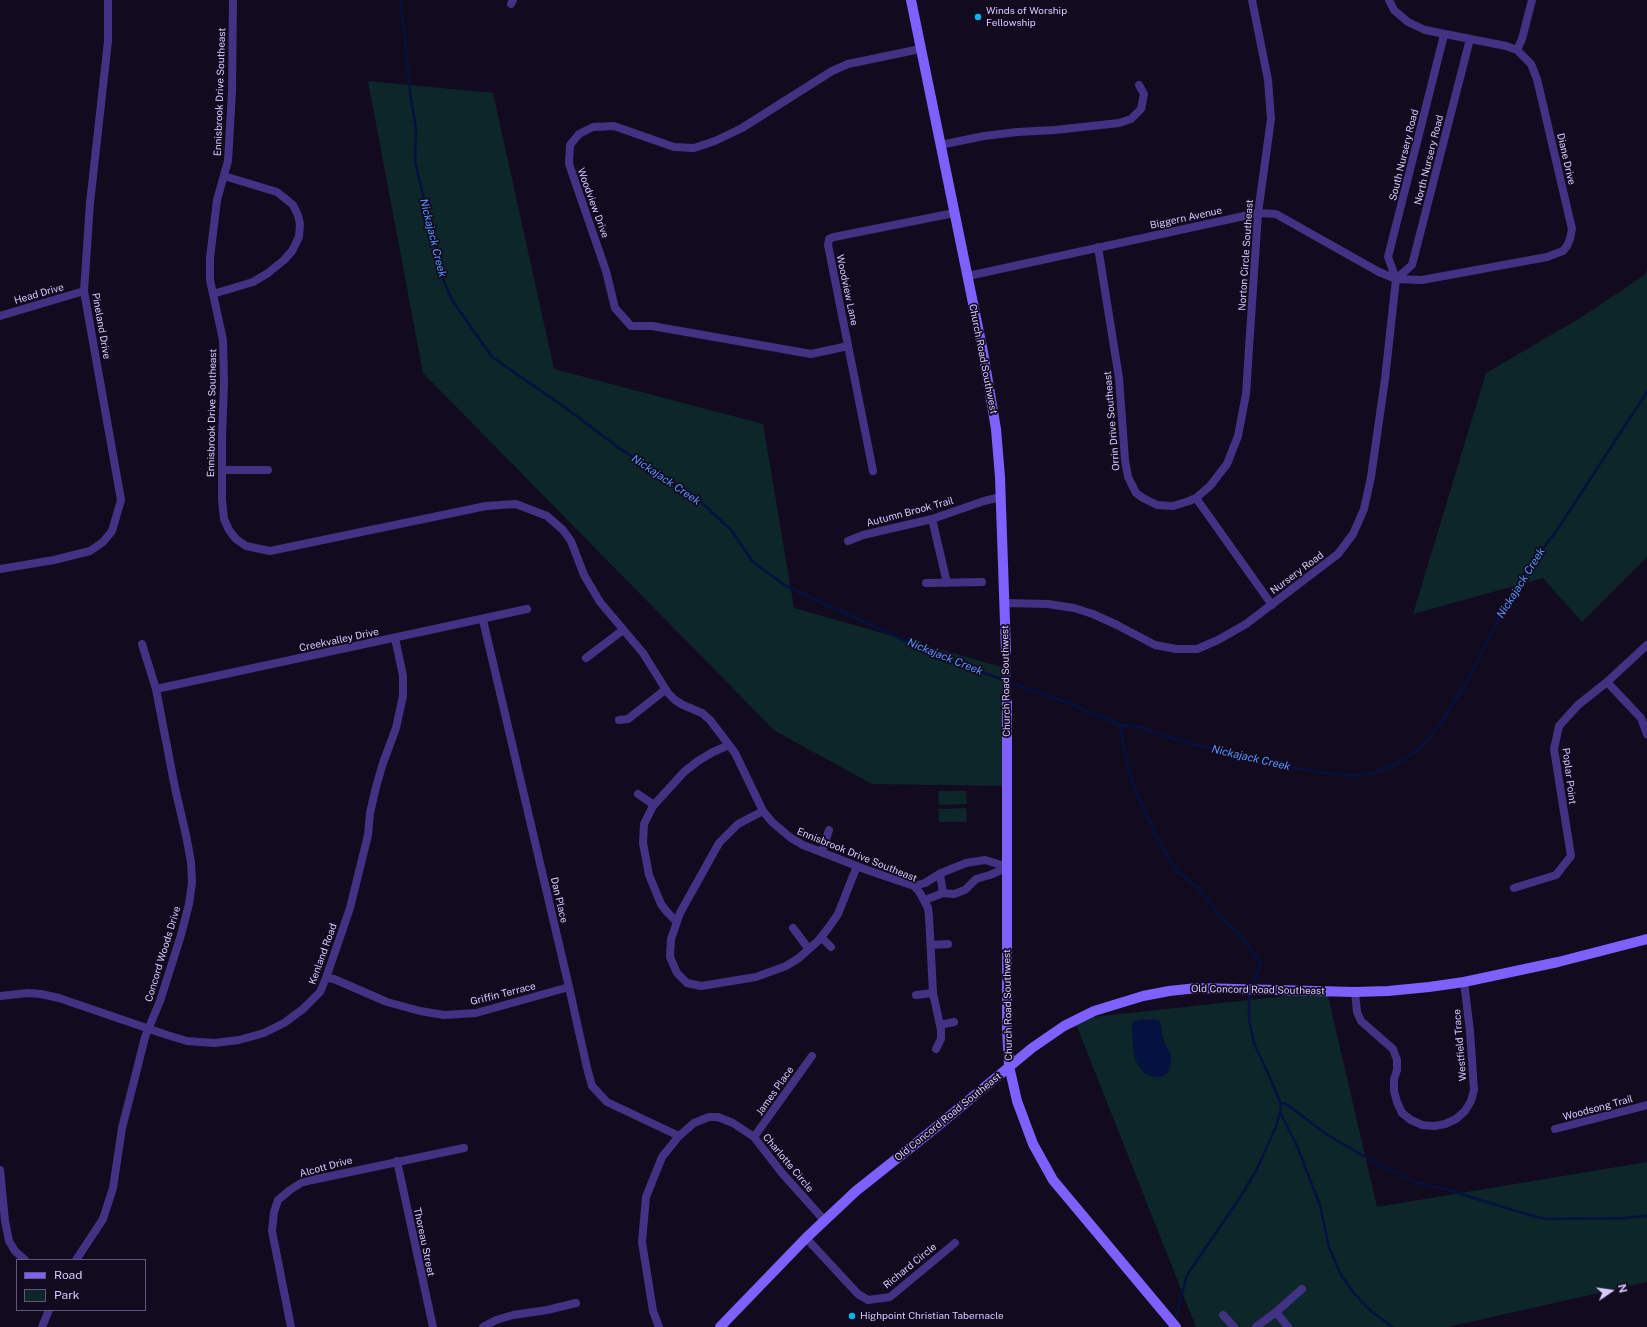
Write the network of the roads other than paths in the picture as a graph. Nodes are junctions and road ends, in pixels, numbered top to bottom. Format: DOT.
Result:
graph roads {
  1 [pos="108,0"];
  2 [pos="233,0"];
  3 [pos="911,0"];
  4 [pos="1252,0"];
  5 [pos="1389,0"];
  6 [pos="1532,0"];
  7 [pos="1444,35"];
  8 [pos="1470,39"];
  9 [pos="920,49"];
  10 [pos="1517,50"];
  11 [pos="1139,85"];
  12 [pos="940,145"];
  13 [pos="224,176"];
  14 [pos="1258,213"];
  15 [pos="954,214"];
  16 [pos="1098,247"];
  17 [pos="968,276"];
  18 [pos="1396,279"];
  19 [pos="84,291"];
  20 [pos="213,294"];
  21 [pos="0,316"];
  22 [pos="848,346"];
  23 [pos="222,470"];
  24 [pos="268,470"];
  25 [pos="873,471"];
  26 [pos="1001,497"];
  27 [pos="1196,498"];
  28 [pos="932,519"];
  29 [pos="848,541"];
  30 [pos="0,569"];
  31 [pos="982,582"];
  32 [pos="926,583"];
  33 [pos="947,583"];
  34 [pos="1004,603"];
  35 [pos="1272,605"];
  36 [pos="527,610"];
  37 [pos="483,620"];
  38 [pos="623,630"];
  39 [pos="394,638"];
  40 [pos="142,644"];
  41 [pos="1647,645"];
  42 [pos="1006,652"];
  43 [pos="586,658"];
  44 [pos="1607,682"];
  45 [pos="156,689"];
  46 [pos="666,690"];
  47 [pos="1007,702"];
  48 [pos="619,720"];
  49 [pos="1647,734"];
  50 [pos="729,745"];
  51 [pos="638,794"];
  52 [pos="654,805"];
  53 [pos="763,811"];
  54 [pos="829,830"];
  55 [pos="822,852"];
  56 [pos="857,866"];
  57 [pos="1008,867"];
  58 [pos="940,874"];
  59 [pos="914,886"];
  60 [pos="1514,888"];
  61 [pos="943,893"];
  62 [pos="925,900"];
  63 [pos="677,922"];
  64 [pos="793,928"];
  65 [pos="821,938"];
  66 [pos="1647,939"];
  67 [pos="948,944"];
  68 [pos="931,945"];
  69 [pos="830,947"];
  70 [pos="808,948"];
  71 [pos="326,978"];
  72 [pos="1464,982"];
  73 [pos="569,987"];
  74 [pos="1355,992"];
  75 [pos="933,993"];
  76 [pos="916,995"];
  77 [pos="0,996"];
  78 [pos="954,1022"];
  79 [pos="940,1025"];
  80 [pos="149,1028"];
  81 [pos="936,1049"];
  82 [pos="812,1056"];
  83 [pos="1009,1066"];
  84 [pos="1647,1105"];
  85 [pos="1555,1129"];
  86 [pos="679,1136"];
  87 [pos="754,1137"];
  88 [pos="464,1148"];
  89 [pos="397,1161"];
  90 [pos="0,1170"];
  91 [pos="824,1220"];
  92 [pos="806,1238"];
  93 [pos="955,1243"];
  94 [pos="24,1259"];
  95 [pos="77,1259"];
  96 [pos="1302,1288"];
  97 [pos="576,1303"];
  98 [pos="49,1311"];
  99 [pos="1276,1312"];
  100 [pos="1222,1315"];
  101 [pos="1173,1323"];
  102 [pos="42,1327"];
  103 [pos="291,1327"];
  104 [pos="433,1327"];
  105 [pos="483,1327"];
  106 [pos="659,1327"];
  107 [pos="720,1327"];
  108 [pos="1234,1327"];
  109 [pos="1256,1327"];
  110 [pos="1288,1327"];
  1 -- 19 [label="street, Pineland Drive"];
  2 -- 13 [label="street, Ennisbrook Drive Southeast"];
  3 -- 9 [label="street, Church Road Southwest"];
  4 -- 14 [label="street, Norton Circle Southeast"];
  5 -- 7 [label="street, Diane Drive"];
  6 -- 10 [label="street"];
  7 -- 8 [label="street, Diane Drive"];
  7 -- 18 [label="street, South Nursery Road"];
  8 -- 10 [label="street, Diane Drive"];
  8 -- 18 [label="street, North Nursery Road"];
  9 -- 12 [label="street, Church Road Southwest"];
  9 -- 22 [label="street, Woodview Drive"];
  10 -- 18 [label="street, Diane Drive"];
  11 -- 12 [label="street"];
  12 -- 15 [label="street, Church Road Southwest"];
  13 -- 20 [label="street, Ennisbrook Drive Southeast"];
  13 -- 20 [label="street"];
  14 -- 16 [label="street, Biggern Avenue"];
  14 -- 18 [label="street, Biggern Avenue"];
  14 -- 27 [label="street, Norton Circle Southeast"];
  15 -- 17 [label="street, Church Road Southwest"];
  15 -- 22 [label="street, Woodview Lane"];
  16 -- 17 [label="street, Biggern Avenue"];
  16 -- 27 [label="street, Orrin Drive Southeast"];
  17 -- 26 [label="street, Church Road Southwest"];
  18 -- 35 [label="street, Nursery Road"];
  19 -- 21 [label="street, Head Drive"];
  19 -- 30 [label="street, Pineland Drive"];
  20 -- 23 [label="street, Ennisbrook Drive Southeast"];
  22 -- 25 [label="street, Woodview Lane"];
  23 -- 24 [label="street"];
  23 -- 38 [label="street, Ennisbrook Drive Southeast"];
  26 -- 28 [label="street, Autumn Brook Trail"];
  26 -- 34 [label="street, Church Road Southwest"];
  27 -- 35 [label="street"];
  28 -- 29 [label="street, Autumn Brook Trail"];
  28 -- 33 [label="street"];
  31 -- 33 [label="street"];
  32 -- 33 [label="street"];
  34 -- 35 [label="street, Nursery Road"];
  34 -- 42 [label="street, Church Road Southwest"];
  36 -- 37 [label="street, Creekvalley Drive"];
  37 -- 39 [label="street, Creekvalley Drive"];
  37 -- 73 [label="street, Dan Place"];
  38 -- 43 [label="street"];
  38 -- 46 [label="street, Ennisbrook Drive Southeast"];
  39 -- 45 [label="street, Creekvalley Drive"];
  39 -- 71 [label="street, Kenland Road"];
  40 -- 45 [label="street, Concord Woods Drive"];
  41 -- 44 [label="street, Poplar Point"];
  42 -- 47 [label="street, Church Road Southwest"];
  44 -- 49 [label="street"];
  44 -- 60 [label="street, Poplar Point"];
  45 -- 80 [label="street, Concord Woods Drive"];
  46 -- 48 [label="street"];
  46 -- 50 [label="street, Ennisbrook Drive Southeast"];
  47 -- 57 [label="street, Church Road Southwest"];
  50 -- 52 [label="street"];
  50 -- 53 [label="street, Ennisbrook Drive Southeast"];
  51 -- 52 [label="street"];
  52 -- 63 [label="street"];
  53 -- 55 [label="street, Ennisbrook Drive Southeast"];
  53 -- 63 [label="street"];
  54 -- 55 [label="street"];
  55 -- 56 [label="street, Ennisbrook Drive Southeast"];
  56 -- 59 [label="street, Ennisbrook Drive Southeast"];
  56 -- 65 [label="street"];
  57 -- 58 [label="street"];
  57 -- 61 [label="street"];
  57 -- 83 [label="street, Church Road Southwest"];
  58 -- 59 [label="street"];
  58 -- 61 [label="street"];
  59 -- 62 [label="street, Ennisbrook Drive Southeast"];
  61 -- 62 [label="street"];
  62 -- 68 [label="street, Ennisbrook Drive Southeast"];
  63 -- 70 [label="street"];
  64 -- 70 [label="street"];
  65 -- 69 [label="street"];
  65 -- 70 [label="street"];
  66 -- 72 [label="street, Old Concord Road Southeast"];
  67 -- 68 [label="street"];
  68 -- 75 [label="street, Ennisbrook Drive Southeast"];
  71 -- 73 [label="street, Griffin Terrace"];
  71 -- 80 [label="street, Kenland Road"];
  72 -- 74 [label="street, Old Concord Road Southeast"];
  72 -- 74 [label="street, Westfield Trace"];
  73 -- 86 [label="street, Dan Place"];
  74 -- 83 [label="street, Old Concord Road Southeast"];
  75 -- 76 [label="street"];
  75 -- 79 [label="street, Ennisbrook Drive Southeast"];
  77 -- 80 [label="street, Kenland Road"];
  78 -- 79 [label="street"];
  79 -- 81 [label="street, Ennisbrook Drive Southeast"];
  80 -- 95 [label="street, Concord Woods Drive"];
  82 -- 87 [label="street, James Place"];
  83 -- 91 [label="street, Old Concord Road Southeast"];
  83 -- 101 [label="street, Church Road Southwest"];
  84 -- 85 [label="street, Woodsong Trail"];
  86 -- 87 [label="street, Charlotte Circle"];
  86 -- 106 [label="street, Charlotte Circle"];
  87 -- 91 [label="street, Charlotte Circle"];
  88 -- 89 [label="street, Alcott Drive"];
  89 -- 103 [label="street, Alcott Drive"];
  89 -- 104 [label="street, Thoreau Street"];
  90 -- 94 [label="street"];
  91 -- 92 [label="street, Old Concord Road Southeast"];
  92 -- 93 [label="street, Richard Circle"];
  92 -- 107 [label="street, Old Concord Road Southeast"];
  96 -- 99 [label="street"];
  97 -- 105 [label="street"];
  98 -- 102 [label="street"];
  99 -- 109 [label="street"];
  99 -- 110 [label="street"];
  100 -- 108 [label="street"];
}
